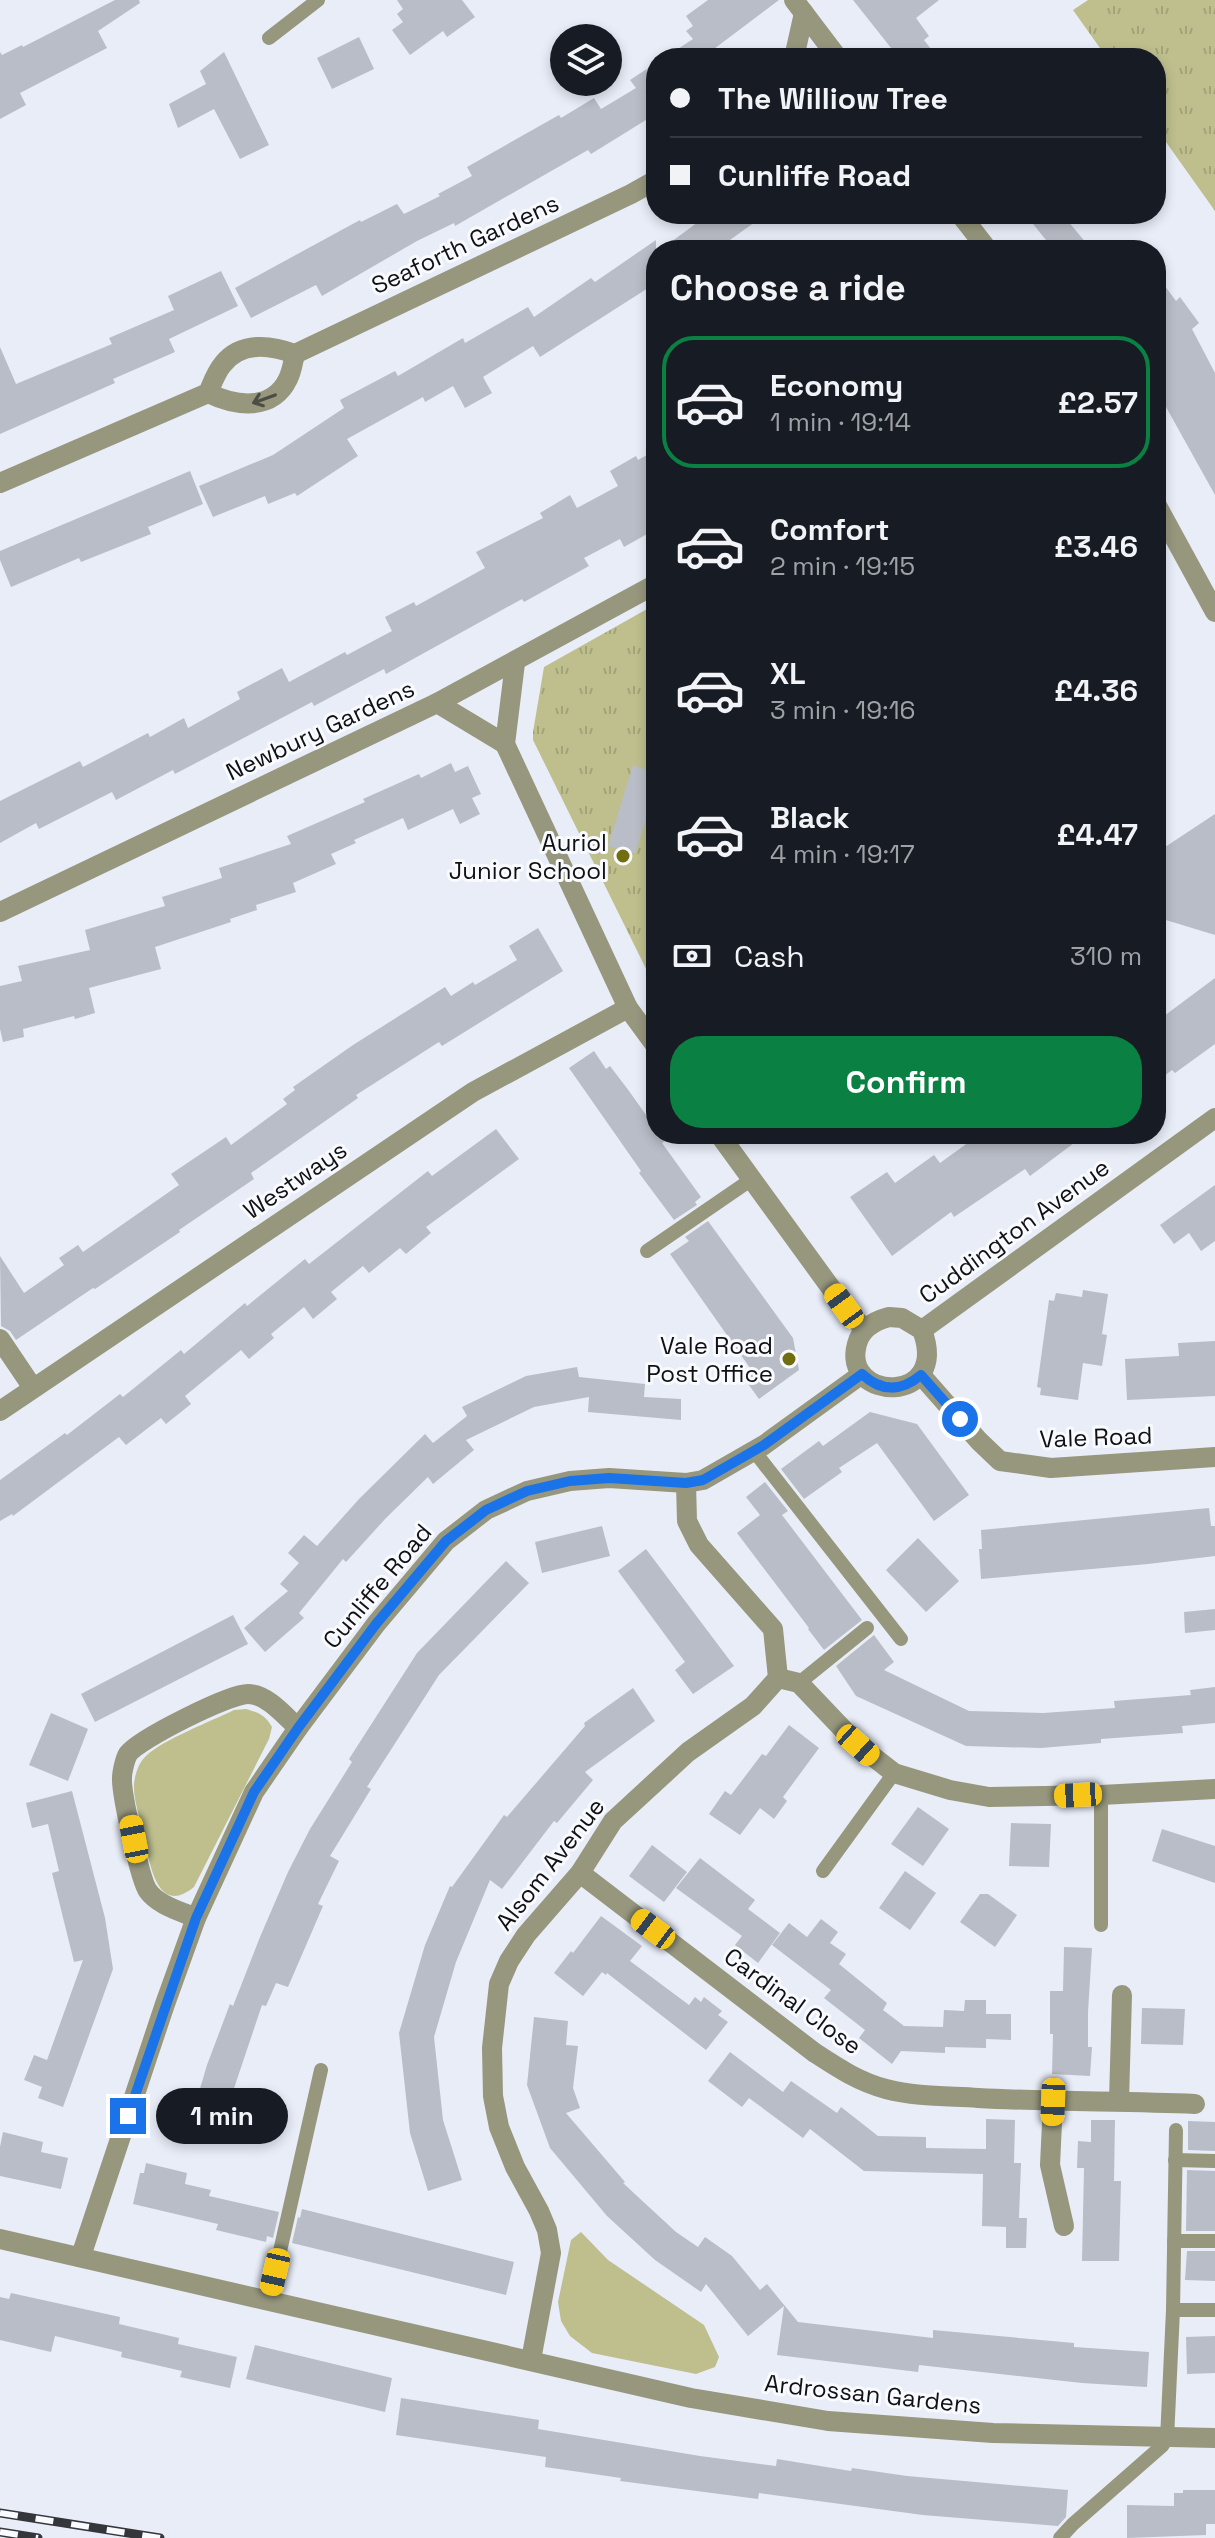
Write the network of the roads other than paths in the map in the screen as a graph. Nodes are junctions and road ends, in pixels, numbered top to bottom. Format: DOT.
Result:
graph roads {
  1 [pos="318,0"];
  2 [pos="799,6"];
  3 [pos="269,38"];
  4 [pos="795,48"];
  5 [pos="830,48"];
  6 [pos="646,186"];
  7 [pos="968,224"];
  8 [pos="980,240"];
  9 [pos="295,354"];
  10 [pos="208,393"];
  11 [pos="0,483"];
  12 [pos="1166,522"];
  13 [pos="646,590"];
  14 [pos="1215,612"];
  15 [pos="515,663"];
  16 [pos="437,703"];
  17 [pos="505,744"];
  18 [pos="0,912"];
  19 [pos="628,1008"];
  20 [pos="646,1032"];
  21 [pos="1215,1118"];
  22 [pos="726,1144"];
  23 [pos="752,1179"];
  24 [pos="647,1251"];
  25 [pos="864,1329"];
  26 [pos="922,1330"];
  27 [pos="0,1339"];
  28 [pos="862,1374"];
  29 [pos="921,1375"];
  30 [pos="33,1388"];
  31 [pos="0,1411"];
  32 [pos="754,1451"];
  33 [pos="1215,1457"];
  34 [pos="686,1483"];
  35 [pos="867,1628"];
  36 [pos="901,1639"];
  37 [pos="778,1678"];
  38 [pos="799,1683"];
  39 [pos="298,1728"];
  40 [pos="894,1773"];
  41 [pos="1215,1789"];
  42 [pos="1101,1795"];
  43 [pos="823,1871"];
  44 [pos="580,1873"];
  45 [pos="196,1918"];
  46 [pos="1101,1925"];
  47 [pos="1122,1995"];
  48 [pos="321,2070"];
  49 [pos="1119,2101"];
  50 [pos="1053,2102"];
  51 [pos="1195,2104"];
  52 [pos="1176,2130"];
  53 [pos="1175,2160"];
  54 [pos="1215,2161"];
  55 [pos="1064,2226"];
  56 [pos="0,2239"];
  57 [pos="1174,2241"];
  58 [pos="1215,2241"];
  59 [pos="81,2256"];
  60 [pos="269,2300"];
  61 [pos="1173,2310"];
  62 [pos="1215,2310"];
  63 [pos="531,2360"];
  64 [pos="1215,2438"];
  65 [pos="1167,2439"];
  66 [pos="1060,2538"];
  1 -- 3 [label="lane"];
  2 -- 4 [label="street"];
  2 -- 5 [label="street"];
  6 -- 9 [label="street, Seaforth Gardens"];
  7 -- 8 [label="street"];
  9 -- 10 [label="street"];
  9 -- 10 [label="street, one-way"];
  10 -- 11 [label="street"];
  12 -- 14 [label="street"];
  13 -- 15 [label="street, Newbury Gardens"];
  15 -- 16 [label="street, Newbury Gardens"];
  15 -- 17 [label="street"];
  16 -- 17 [label="street"];
  16 -- 18 [label="street, Newbury Gardens"];
  17 -- 19 [label="street"];
  19 -- 20 [label="street"];
  19 -- 30 [label="street, Westways"];
  21 -- 26 [label="street, Cuddington Avenue"];
  22 -- 23 [label="street"];
  23 -- 24 [label="lane"];
  23 -- 25 [label="street"];
  25 -- 26 [label="street"];
  25 -- 28 [label="street"];
  26 -- 29 [label="street"];
  27 -- 30 [label="street"];
  28 -- 29 [label="street"];
  28 -- 32 [label="street, Cunliffe Road"];
  29 -- 33 [label="street, Vale Road"];
  30 -- 31 [label="street, Westways"];
  32 -- 34 [label="street, Cunliffe Road"];
  32 -- 36 [label="lane"];
  34 -- 37 [label="street"];
  34 -- 39 [label="street, Cunliffe Road"];
  35 -- 38 [label="lane"];
  37 -- 38 [label="street"];
  37 -- 44 [label="street, Alsom Avenue"];
  38 -- 40 [label="street"];
  39 -- 45 [label="street, Cunliffe Road"];
  39 -- 45 [label="street"];
  40 -- 42 [label="street"];
  40 -- 43 [label="lane"];
  41 -- 42 [label="street"];
  42 -- 46 [label="lane"];
  44 -- 50 [label="street, Cardinal Close"];
  44 -- 63 [label="street, Alsom Avenue"];
  45 -- 59 [label="street, Cunliffe Road"];
  47 -- 49 [label="street"];
  48 -- 60 [label="lane"];
  49 -- 50 [label="street, Cardinal Close"];
  49 -- 51 [label="street, Cardinal Close"];
  50 -- 55 [label="street"];
  52 -- 53 [label="lane"];
  53 -- 54 [label="lane"];
  53 -- 57 [label="lane"];
  56 -- 59 [label="street, Ardrossan Gardens"];
  57 -- 58 [label="lane"];
  57 -- 61 [label="lane"];
  59 -- 60 [label="street, Ardrossan Gardens"];
  60 -- 63 [label="street, Ardrossan Gardens"];
  61 -- 62 [label="lane"];
  61 -- 65 [label="lane"];
  63 -- 65 [label="street, Ardrossan Gardens"];
  64 -- 65 [label="street, Ardrossan Gardens"];
  65 -- 66 [label="lane"];
}
